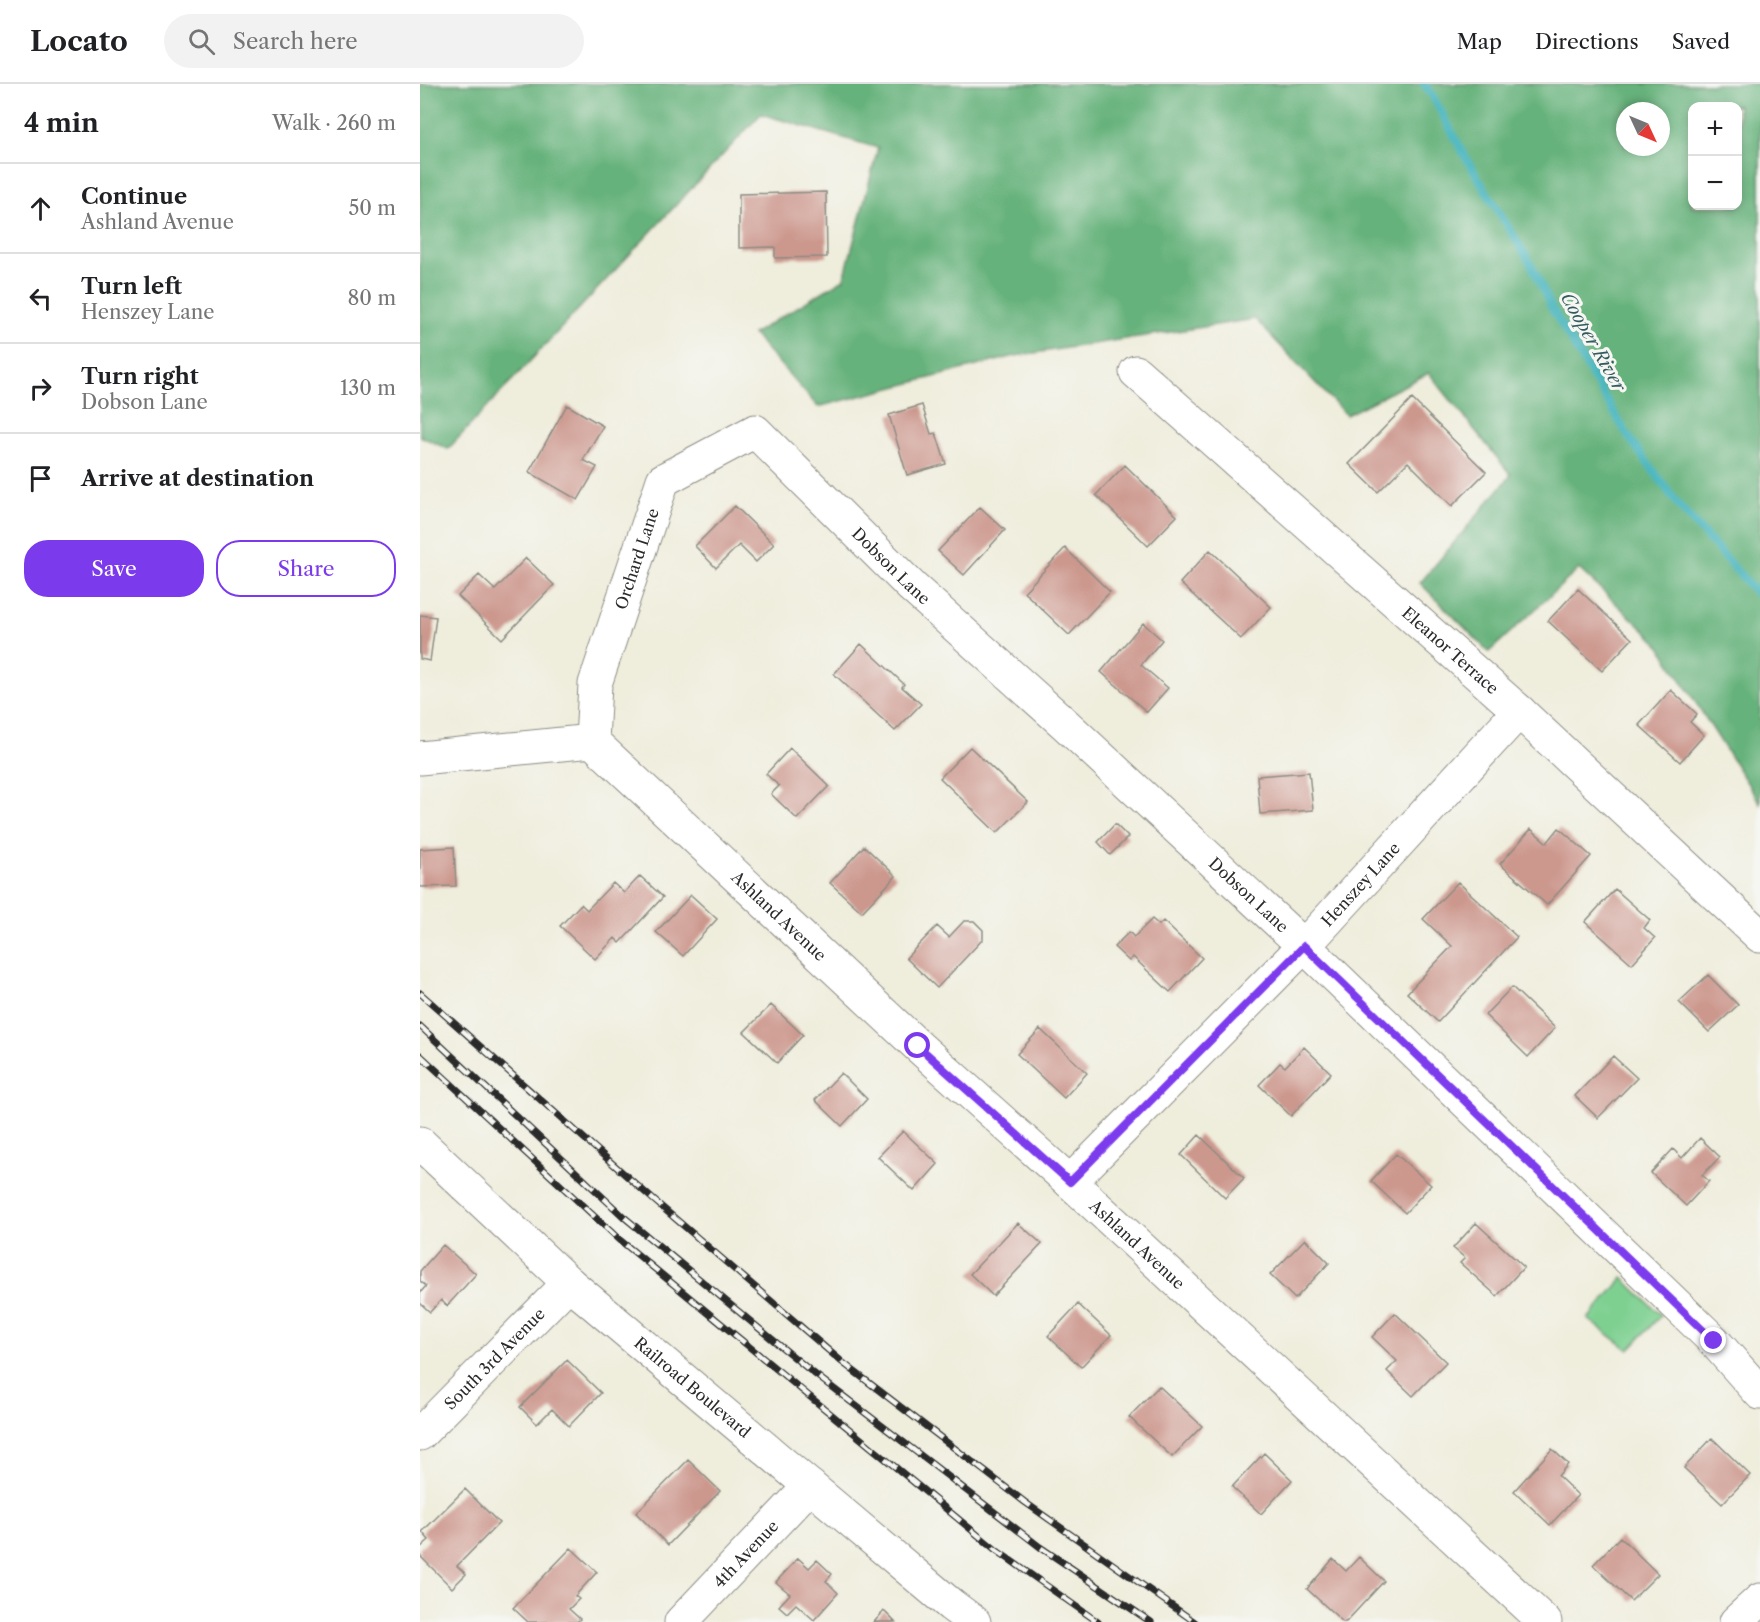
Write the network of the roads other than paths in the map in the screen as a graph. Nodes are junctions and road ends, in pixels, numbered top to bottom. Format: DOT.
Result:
graph roads {
  1 [pos="1136,372"];
  2 [pos="755,431"];
  3 [pos="1519,711"];
  4 [pos="592,741"];
  5 [pos="420,758"];
  6 [pos="1760,936"];
  7 [pos="1304,946"];
  8 [pos="420,1143"];
  9 [pos="1070,1182"];
  10 [pos="569,1282"];
  11 [pos="1760,1393"];
  12 [pos="420,1434"];
  13 [pos="810,1486"];
  14 [pos="1760,1600"];
  15 [pos="681,1622"];
  16 [pos="974,1622"];
  17 [pos="1545,1622"];
  18 [pos="1736,1622"];
  1 -- 3 [label="street, Eleanor Terrace"];
  2 -- 4 [label="street, Orchard Lane"];
  2 -- 7 [label="street, Dobson Lane"];
  3 -- 6 [label="street, Eleanor Terrace"];
  3 -- 7 [label="street, Henszey Lane"];
  4 -- 5 [label="street"];
  4 -- 9 [label="street, Ashland Avenue"];
  7 -- 9 [label="street, Henszey Lane"];
  7 -- 11 [label="street, Dobson Lane"];
  8 -- 10 [label="street, Railroad Boulevard"];
  9 -- 17 [label="street, Ashland Avenue"];
  10 -- 12 [label="street, South 3rd Avenue"];
  10 -- 13 [label="street, Railroad Boulevard"];
  13 -- 15 [label="street, 4th Avenue"];
  13 -- 16 [label="street, Railroad Boulevard"];
  14 -- 18 [label="street"];
}
